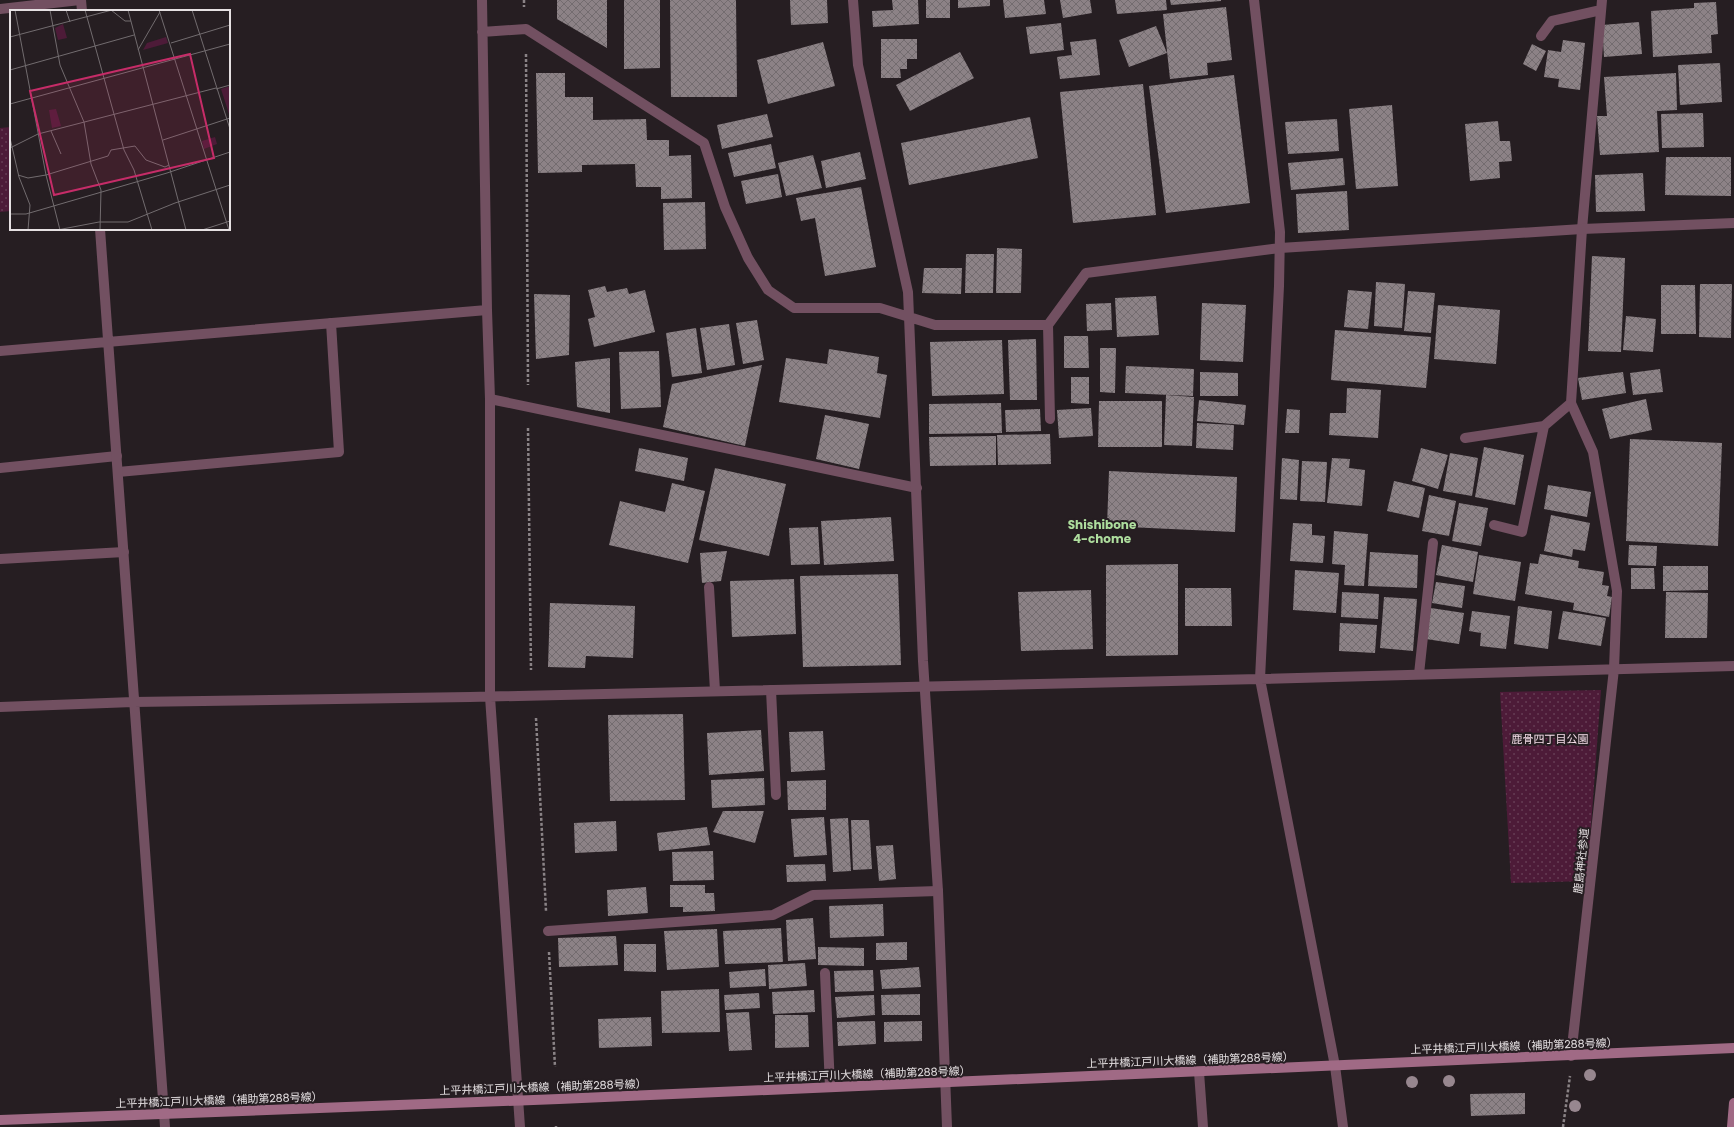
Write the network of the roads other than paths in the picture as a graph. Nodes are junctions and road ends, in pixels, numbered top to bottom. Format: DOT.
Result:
graph roads {
  1 [pos="80,0"];
  2 [pos="482,0"];
  3 [pos="853,0"];
  4 [pos="1254,0"];
  5 [pos="1602,5"];
  6 [pos="0,8"];
  7 [pos="82,10"];
  8 [pos="482,32"];
  9 [pos="1541,36"];
  10 [pos="1734,223"];
  11 [pos="1582,229"];
  12 [pos="100,230"];
  13 [pos="1280,248"];
  14 [pos="487,310"];
  15 [pos="909,317"];
  16 [pos="331,323"];
  17 [pos="1048,325"];
  18 [pos="109,342"];
  19 [pos="0,351"];
  20 [pos="490,399"];
  21 [pos="1571,403"];
  22 [pos="1050,419"];
  23 [pos="1544,426"];
  24 [pos="1465,438"];
  25 [pos="117,456"];
  26 [pos="0,468"];
  27 [pos="118,472"];
  28 [pos="916,488"];
  29 [pos="1494,525"];
  30 [pos="1432,543"];
  31 [pos="124,552"];
  32 [pos="0,559"];
  33 [pos="709,587"];
  34 [pos="1734,666"];
  35 [pos="1614,669"];
  36 [pos="1419,674"];
  37 [pos="1260,679"];
  38 [pos="925,686"];
  39 [pos="771,690"];
  40 [pos="715,691"];
  41 [pos="490,697"];
  42 [pos="133,702"];
  43 [pos="0,707"];
  44 [pos="776,795"];
  45 [pos="938,891"];
  46 [pos="548,931"];
  47 [pos="824,972"];
  48 [pos="1734,1048"];
  49 [pos="1571,1056"];
  50 [pos="1335,1066"];
  51 [pos="1199,1072"];
  52 [pos="944,1082"];
  53 [pos="830,1087"];
  54 [pos="518,1100"];
  55 [pos="1734,1103"];
  56 [pos="164,1115"];
  57 [pos="0,1120"];
  58 [pos="165,1127"];
  59 [pos="520,1127"];
  60 [pos="947,1127"];
  61 [pos="1203,1127"];
  62 [pos="1343,1127"];
  63 [pos="1732,1127"];
  1 -- 6 [label="street"];
  1 -- 7 [label="street"];
  2 -- 8 [label="street"];
  3 -- 15 [label="street"];
  4 -- 13 [label="street"];
  5 -- 9 [label="street"];
  5 -- 11 [label="street"];
  8 -- 14 [label="street"];
  8 -- 15 [label="street"];
  10 -- 11 [label="street"];
  11 -- 13 [label="street"];
  11 -- 21 [label="street"];
  12 -- 18 [label="street"];
  13 -- 17 [label="street"];
  13 -- 37 [label="street"];
  14 -- 16 [label="street"];
  14 -- 20 [label="street"];
  15 -- 17 [label="street"];
  15 -- 28 [label="street"];
  16 -- 18 [label="street"];
  16 -- 27 [label="street"];
  17 -- 22 [label="street"];
  18 -- 19 [label="street"];
  18 -- 25 [label="street"];
  20 -- 28 [label="street"];
  20 -- 41 [label="street"];
  21 -- 23 [label="street"];
  21 -- 35 [label="street, 鹿島神社参道"];
  23 -- 24 [label="street"];
  23 -- 29 [label="street"];
  25 -- 26 [label="street"];
  25 -- 27 [label="street"];
  27 -- 31 [label="street"];
  28 -- 38 [label="street"];
  30 -- 36 [label="street"];
  31 -- 32 [label="street"];
  31 -- 42 [label="street"];
  33 -- 40 [label="street"];
  34 -- 35 [label="street"];
  35 -- 36 [label="street"];
  35 -- 49 [label="street, 鹿島神社参道"];
  36 -- 37 [label="street"];
  37 -- 38 [label="street"];
  37 -- 50 [label="street"];
  38 -- 39 [label="street"];
  38 -- 45 [label="street"];
  39 -- 40 [label="street"];
  39 -- 44 [label="street"];
  40 -- 41 [label="street"];
  41 -- 42 [label="street"];
  41 -- 54 [label="street"];
  42 -- 43 [label="street"];
  42 -- 56 [label="street"];
  45 -- 46 [label="street"];
  45 -- 52 [label="street"];
  47 -- 53 [label="street"];
  48 -- 49 [label="street, 上平井橋江戸川大橋線（補助第288号線）"];
  49 -- 50 [label="street, 上平井橋江戸川大橋線（補助第288号線）"];
  50 -- 51 [label="street, 上平井橋江戸川大橋線（補助第288号線）"];
  50 -- 62 [label="street"];
  51 -- 52 [label="street, 上平井橋江戸川大橋線（補助第288号線）"];
  51 -- 61 [label="street"];
  52 -- 53 [label="street, 上平井橋江戸川大橋線（補助第288号線）"];
  52 -- 60 [label="street"];
  53 -- 54 [label="street, 上平井橋江戸川大橋線（補助第288号線）"];
  54 -- 56 [label="street, 上平井橋江戸川大橋線（補助第288号線）"];
  54 -- 59 [label="street"];
  55 -- 63 [label="street"];
  56 -- 57 [label="street, 上平井橋江戸川大橋線（補助第288号線）"];
  56 -- 58 [label="street"];
}
